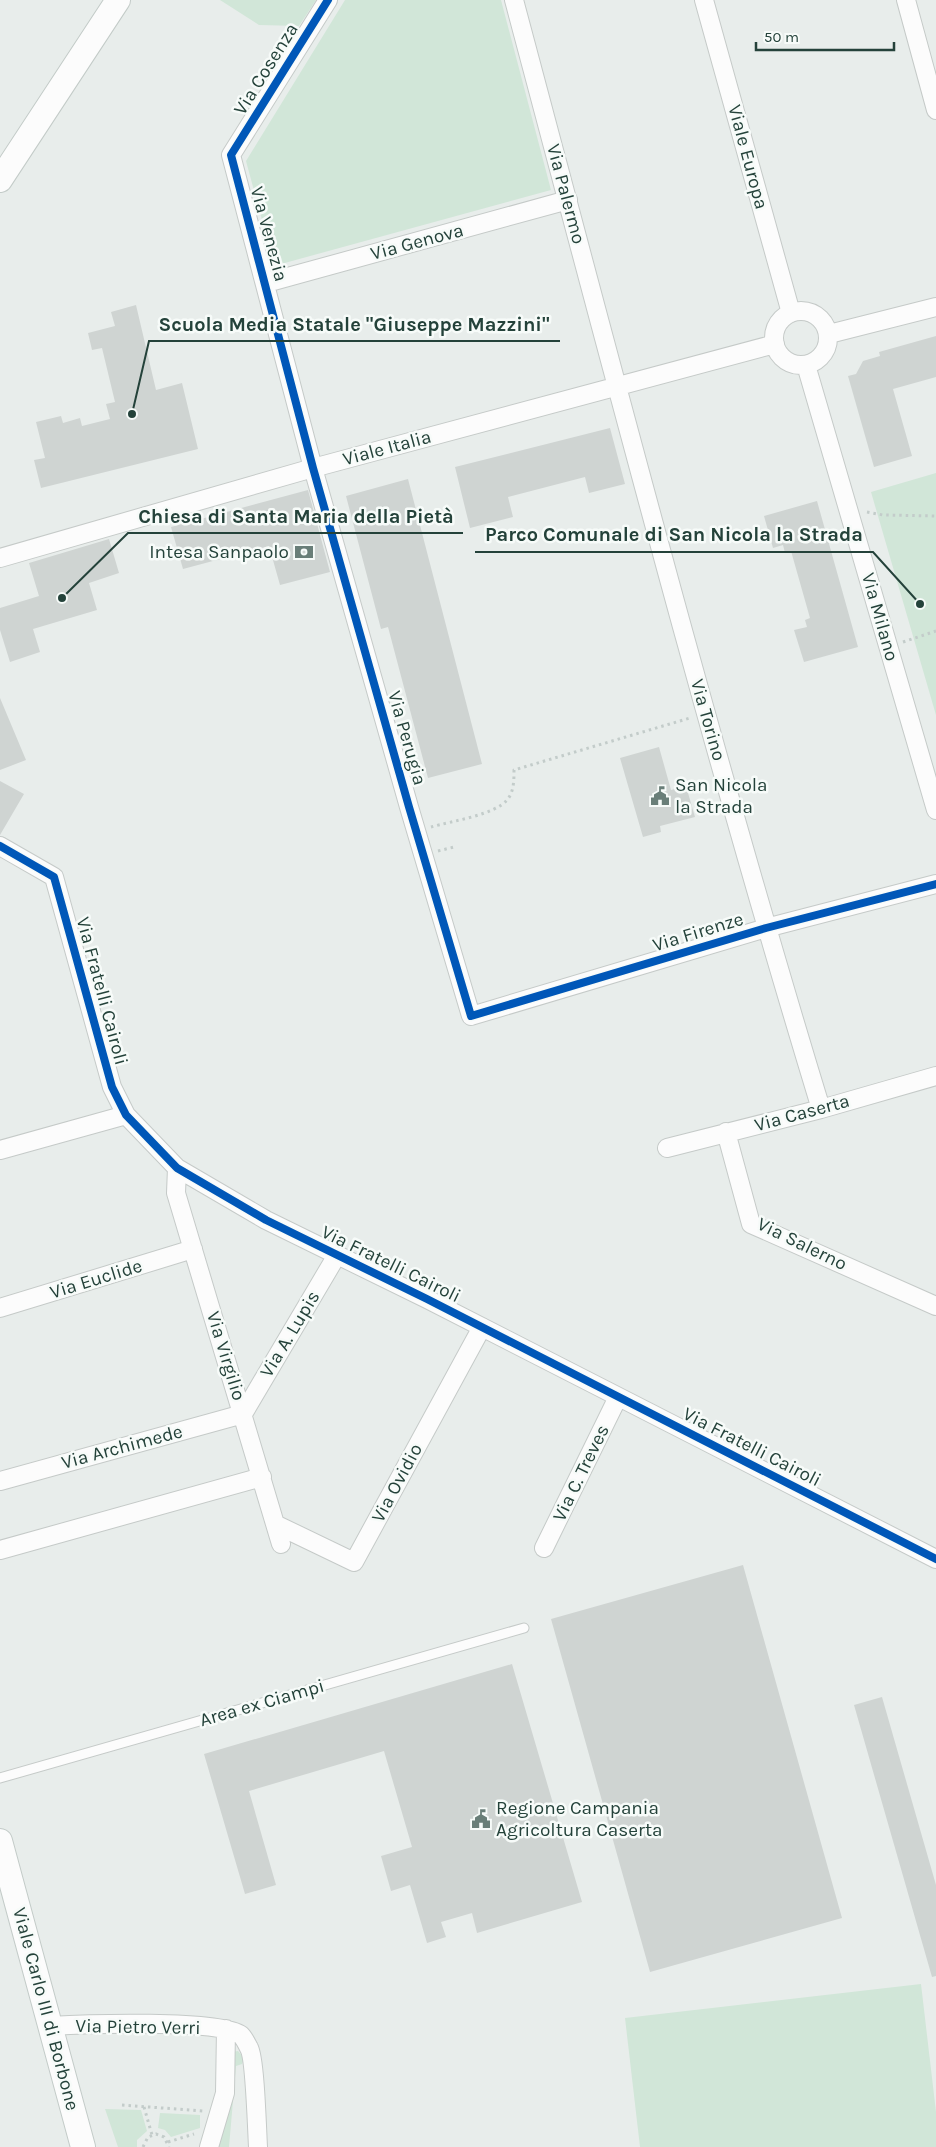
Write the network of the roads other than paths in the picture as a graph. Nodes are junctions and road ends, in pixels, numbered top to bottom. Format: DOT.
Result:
graph roads {
  1 [pos="118,0"];
  2 [pos="328,0"];
  3 [pos="514,0"];
  4 [pos="704,0"];
  5 [pos="906,0"];
  6 [pos="936,110"];
  7 [pos="231,155"];
  8 [pos="0,180"];
  9 [pos="568,200"];
  10 [pos="266,283"];
  11 [pos="936,307"];
  12 [pos="791,313"];
  13 [pos="829,334"];
  14 [pos="775,344"];
  15 [pos="806,365"];
  16 [pos="617,387"];
  17 [pos="313,468"];
  18 [pos="0,558"];
  19 [pos="936,810"];
  20 [pos="0,846"];
  21 [pos="936,884"];
  22 [pos="766,928"];
  23 [pos="472,1016"];
  24 [pos="936,1076"];
  25 [pos="821,1109"];
  26 [pos="126,1115"];
  27 [pos="726,1132"];
  28 [pos="667,1148"];
  29 [pos="0,1150"];
  30 [pos="177,1168"];
  31 [pos="193,1249"];
  32 [pos="337,1255"];
  33 [pos="936,1306"];
  34 [pos="0,1308"];
  35 [pos="482,1327"];
  36 [pos="618,1397"];
  37 [pos="243,1414"];
  38 [pos="262,1477"];
  39 [pos="0,1481"];
  40 [pos="275,1524"];
  41 [pos="281,1544"];
  42 [pos="544,1548"];
  43 [pos="0,1550"];
  44 [pos="936,1559"];
  45 [pos="524,1628"];
  46 [pos="0,1778"];
  47 [pos="0,1842"];
  48 [pos="50,2026"];
  49 [pos="226,2029"];
  50 [pos="84,2147"];
  51 [pos="209,2147"];
  52 [pos="258,2147"];
  1 -- 8 [label="main road"];
  2 -- 7 [label="street, Via Cosenza"];
  3 -- 9 [label="street, Via Palermo"];
  4 -- 12 [label="street, Viale Europa"];
  5 -- 6 [label="street"];
  7 -- 10 [label="street, Via Venezia"];
  9 -- 10 [label="street, Via Genova"];
  9 -- 16 [label="street, Via Palermo"];
  10 -- 17 [label="street, Via Venezia"];
  11 -- 13 [label="street"];
  12 -- 13 [label="street"];
  12 -- 14 [label="street"];
  13 -- 15 [label="street"];
  14 -- 15 [label="street"];
  14 -- 16 [label="street, Viale Italia"];
  15 -- 19 [label="street, Via Milano"];
  16 -- 17 [label="street, Viale Italia"];
  16 -- 22 [label="street, Via Torino"];
  17 -- 18 [label="street, Viale Italia"];
  17 -- 23 [label="street, Via Perugia"];
  20 -- 26 [label="street, Via Fratelli Cairoli"];
  21 -- 22 [label="street, Via Firenze"];
  22 -- 23 [label="street, Via Firenze"];
  22 -- 25 [label="street, Via Torino"];
  24 -- 25 [label="street, Via Caserta"];
  25 -- 27 [label="street, Via Caserta"];
  26 -- 29 [label="street"];
  26 -- 30 [label="street, Via Fratelli Cairoli"];
  27 -- 28 [label="street, Via Caserta"];
  27 -- 33 [label="street, Via Salerno"];
  30 -- 31 [label="street, Via Virgilio"];
  30 -- 32 [label="street, Via Fratelli Cairoli"];
  31 -- 34 [label="street, Via Euclide"];
  31 -- 37 [label="street, Via Virgilio"];
  32 -- 35 [label="street, Via Fratelli Cairoli"];
  32 -- 37 [label="street, Via A. Lupis"];
  35 -- 36 [label="street, Via Fratelli Cairoli"];
  35 -- 40 [label="street, Via Ovidio"];
  36 -- 42 [label="street, Via C. Treves"];
  36 -- 44 [label="street, Via Fratelli Cairoli"];
  37 -- 38 [label="street, Via Virgilio"];
  37 -- 39 [label="street, Via Archimede"];
  38 -- 40 [label="street, Via Virgilio"];
  38 -- 43 [label="street"];
  40 -- 41 [label="street, Via Virgilio"];
  45 -- 46 [label="lane, Area ex Ciampi"];
  47 -- 48 [label="main road, Viale Carlo III di Borbone"];
  48 -- 49 [label="street, Via Pietro Verri"];
  48 -- 50 [label="main road, Viale Carlo III di Borbone"];
  49 -- 51 [label="street"];
  49 -- 52 [label="street"];
}
